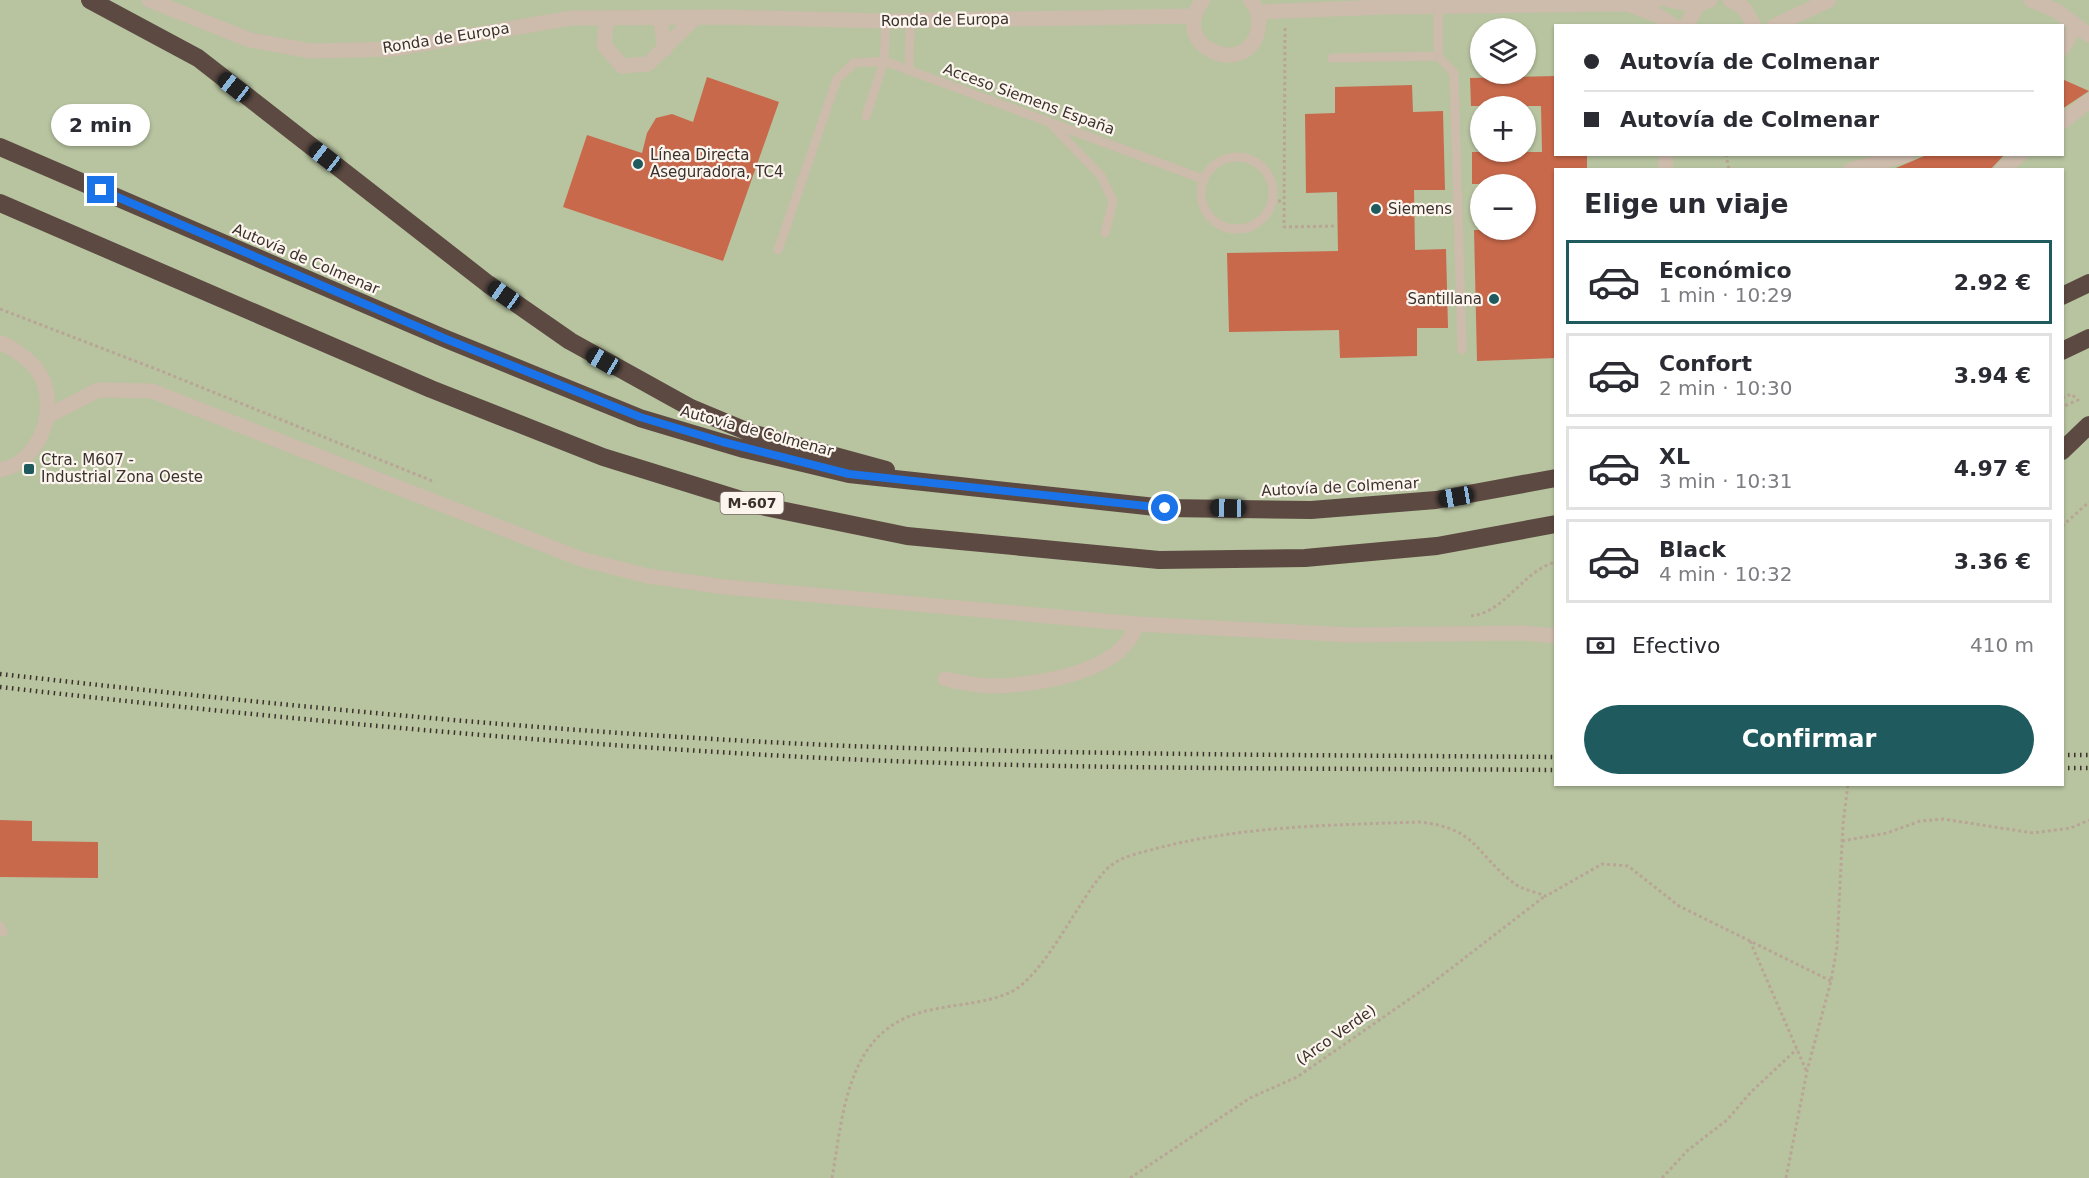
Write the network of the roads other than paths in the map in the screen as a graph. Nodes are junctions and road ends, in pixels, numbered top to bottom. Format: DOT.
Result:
graph roads {
  1 [pos="90,0"];
  2 [pos="149,0"];
  3 [pos="1203,0"];
  4 [pos="1657,0"];
  5 [pos="1669,0"];
  6 [pos="1752,0"];
  7 [pos="1829,0"];
  8 [pos="2031,0"];
  9 [pos="1733,1"];
  10 [pos="1704,3"];
  11 [pos="1627,4"];
  12 [pos="1254,6"];
  13 [pos="1438,7"];
  14 [pos="1195,16"];
  15 [pos="660,17"];
  16 [pos="696,17"];
  17 [pos="607,18"];
  18 [pos="910,20"];
  19 [pos="886,21"];
  20 [pos="1671,24"];
  21 [pos="1688,24"];
  22 [pos="1753,24"];
  23 [pos="1777,24"];
  24 [pos="2083,30"];
  25 [pos="2064,47"];
  26 [pos="665,49"];
  27 [pos="1438,56"];
  28 [pos="1332,58"];
  29 [pos="884,62"];
  30 [pos="909,71"];
  31 [pos="2089,101"];
  32 [pos="866,116"];
  33 [pos="2064,120"];
  34 [pos="1050,123"];
  35 [pos="0,147"];
  36 [pos="1902,156"];
  37 [pos="2019,156"];
  38 [pos="1858,168"];
  39 [pos="2004,168"];
  40 [pos="1203,179"];
  41 [pos="0,203"];
  42 [pos="1105,233"];
  43 [pos="778,250"];
  44 [pos="2089,283"];
  45 [pos="2064,295"];
  46 [pos="2089,338"];
  47 [pos="0,343"];
  48 [pos="2064,350"];
  49 [pos="1462,351"];
  50 [pos="48,416"];
  51 [pos="2089,425"];
  52 [pos="2064,449"];
  53 [pos="0,470"];
  54 [pos="1554,478"];
  55 [pos="931,485"];
  56 [pos="1554,524"];
  57 [pos="1137,624"];
  58 [pos="1554,636"];
  59 [pos="945,679"];
  1 -- 55 [label="highway"];
  2 -- 17 [label="street, Ronda de Europa"];
  3 -- 14 [label="street"];
  4 -- 11 [label="street"];
  5 -- 10 [label="street"];
  6 -- 9 [label="street"];
  7 -- 23 [label="street"];
  8 -- 24 [label="street"];
  9 -- 22 [label="street"];
  10 -- 21 [label="street"];
  11 -- 13 [label="street"];
  11 -- 20 [label="street"];
  12 -- 13 [label="street"];
  12 -- 14 [label="street"];
  13 -- 27 [label="lane"];
  14 -- 18 [label="street, Ronda de Europa"];
  15 -- 16 [label="street, Ronda de Europa"];
  15 -- 17 [label="street, Ronda de Europa"];
  15 -- 26 [label="street"];
  16 -- 19 [label="street, Ronda de Europa"];
  16 -- 26 [label="street"];
  17 -- 26 [label="street"];
  18 -- 19 [label="street, Ronda de Europa"];
  18 -- 30 [label="lane"];
  19 -- 29 [label="lane"];
  24 -- 25 [label="street"];
  27 -- 28 [label="lane"];
  27 -- 49 [label="lane"];
  29 -- 30 [label="lane, Acceso Siemens España"];
  29 -- 32 [label="lane"];
  29 -- 43 [label="lane"];
  30 -- 34 [label="lane, Acceso Siemens España"];
  31 -- 33 [label="street"];
  34 -- 40 [label="lane, Acceso Siemens España"];
  34 -- 42 [label="lane"];
  35 -- 55 [label="highway, Autovía de Colmenar"];
  36 -- 38 [label="street"];
  37 -- 39 [label="street"];
  40 -- 40 [label="lane"];
  41 -- 56 [label="highway, M-607"];
  44 -- 45 [label="highway"];
  46 -- 48 [label="highway"];
  47 -- 50 [label="street"];
  50 -- 53 [label="street"];
  50 -- 57 [label="street"];
  51 -- 52 [label="highway"];
  54 -- 55 [label="highway, Autovía de Colmenar"];
  57 -- 58 [label="street"];
  57 -- 59 [label="street"];
}
